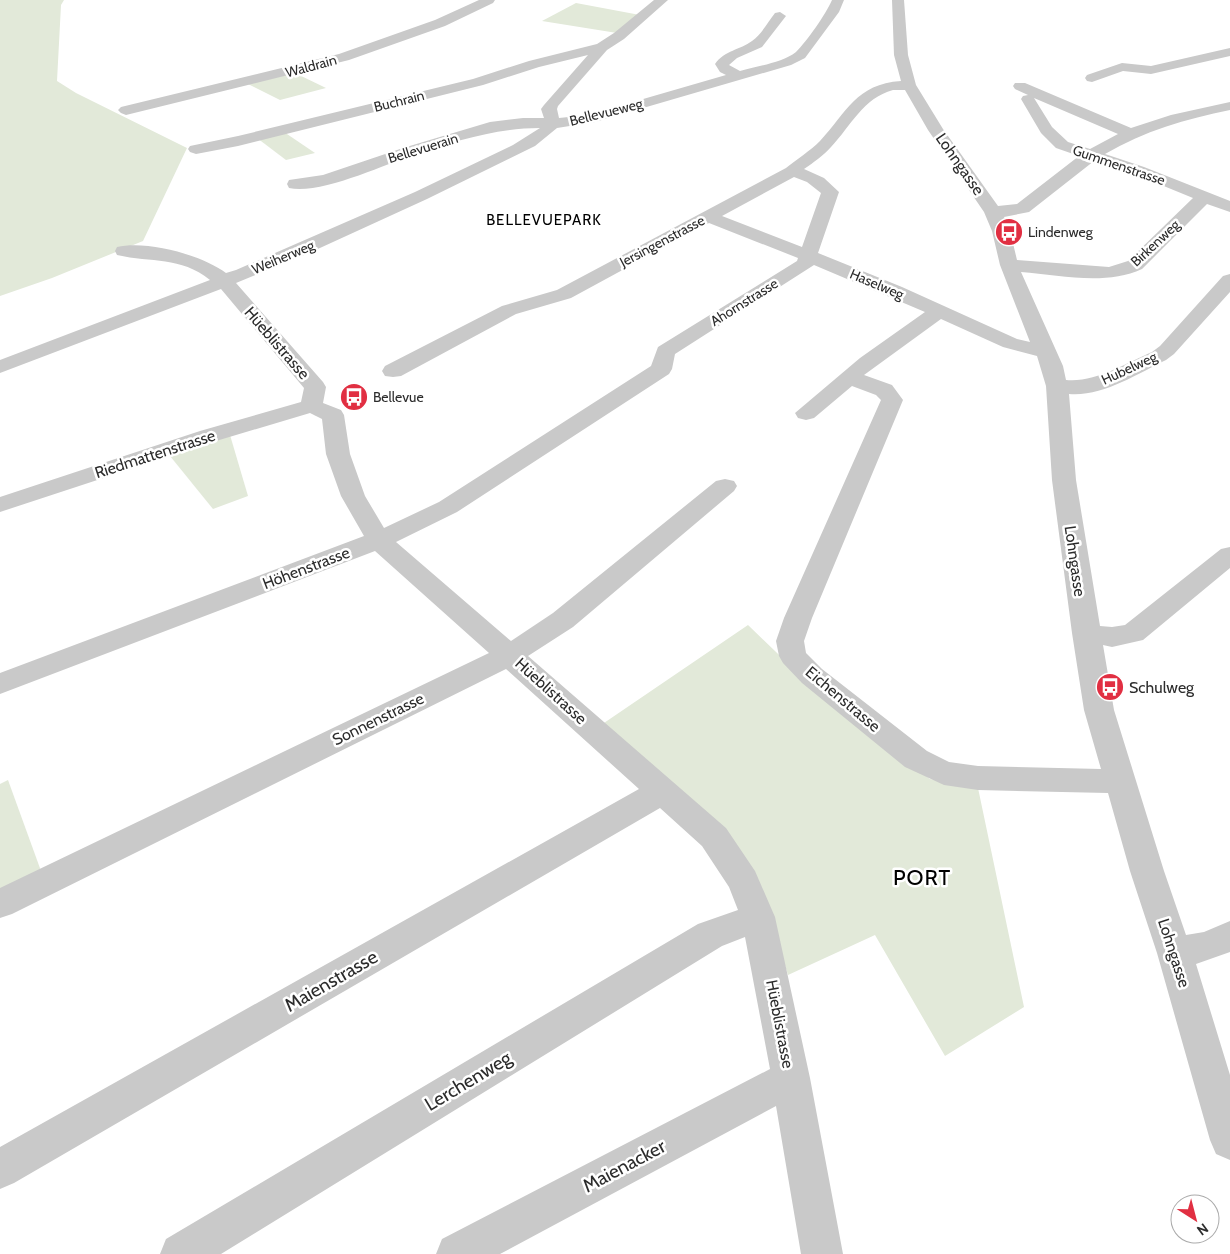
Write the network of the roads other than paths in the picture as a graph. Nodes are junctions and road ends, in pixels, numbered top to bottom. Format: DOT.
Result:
graph roads {
  1 [pos="489,0"];
  2 [pos="662,0"];
  3 [pos="838,0"];
  4 [pos="898,0"];
  5 [pos="780,16"];
  6 [pos="602,47"];
  7 [pos="1230,52"];
  8 [pos="739,76"];
  9 [pos="1092,78"];
  10 [pos="909,85"];
  11 [pos="1230,102"];
  12 [pos="126,110"];
  13 [pos="553,123"];
  14 [pos="1131,134"];
  15 [pos="196,149"];
  16 [pos="1093,154"];
  17 [pos="792,171"];
  18 [pos="295,184"];
  19 [pos="1204,197"];
  20 [pos="1228,204"];
  21 [pos="993,212"];
  22 [pos="708,216"];
  23 [pos="124,251"];
  24 [pos="808,256"];
  25 [pos="1009,266"];
  26 [pos="1230,280"];
  27 [pos="224,281"];
  28 [pos="939,311"];
  29 [pos="1045,352"];
  30 [pos="0,367"];
  31 [pos="393,371"];
  32 [pos="849,377"];
  33 [pos="1057,386"];
  34 [pos="311,406"];
  35 [pos="592,413"];
  36 [pos="806,413"];
  37 [pos="725,486"];
  38 [pos="0,506"];
  39 [pos="379,540"];
  40 [pos="1230,555"];
  41 [pos="1086,633"];
  42 [pos="510,655"];
  43 [pos="0,684"];
  44 [pos="1121,781"];
  45 [pos="661,792"];
  46 [pos="0,904"];
  47 [pos="758,917"];
  48 [pos="1230,936"];
  49 [pos="1175,953"];
  50 [pos="791,1078"];
  51 [pos="1230,1140"];
  52 [pos="0,1169"];
  53 [pos="181,1254"];
  54 [pos="458,1254"];
  55 [pos="822,1254"];
  1 -- 12 [label="street, Waldrain"];
  2 -- 6 [label="street, Bellevueweg"];
  3 -- 8 [label="street, Bellevueweg"];
  4 -- 10 [label="street, Lohngasse"];
  5 -- 8 [label="street"];
  6 -- 13 [label="street, Bellevueweg"];
  6 -- 15 [label="street, Buchrain"];
  7 -- 9 [label="street"];
  8 -- 13 [label="street, Bellevueweg"];
  10 -- 17 [label="street, Jersingenstrasse"];
  10 -- 21 [label="street, Lohngasse"];
  11 -- 14 [label="street"];
  13 -- 18 [label="street, Bellevuerain"];
  13 -- 27 [label="street, Weiherweg"];
  14 -- 16 [label="street"];
  14 -- 16 [label="street, Gummenstrasse"];
  16 -- 19 [label="street, Gummenstrasse"];
  16 -- 21 [label="street"];
  17 -- 22 [label="street, Jersingenstrasse"];
  17 -- 24 [label="street, Ahornstrasse"];
  19 -- 20 [label="street, Gummenstrasse"];
  19 -- 25 [label="street, Birkenweg"];
  21 -- 25 [label="street, Lohngasse"];
  22 -- 24 [label="street, Haselweg"];
  22 -- 31 [label="street, Jersingenstrasse"];
  23 -- 27 [label="street, Hüeblistrasse"];
  24 -- 28 [label="street, Haselweg"];
  24 -- 35 [label="street, Ahornstrasse"];
  25 -- 29 [label="street, Lohngasse"];
  26 -- 33 [label="street, Hubelweg"];
  27 -- 30 [label="street, Weiherweg"];
  27 -- 34 [label="street, Hüeblistrasse"];
  28 -- 29 [label="street, Haselweg"];
  28 -- 32 [label="street"];
  29 -- 33 [label="street, Lohngasse"];
  32 -- 36 [label="street"];
  32 -- 44 [label="street, Eichenstrasse"];
  33 -- 41 [label="street, Lohngasse"];
  34 -- 38 [label="street, Riedmattenstrasse"];
  34 -- 39 [label="street, Hüeblistrasse"];
  35 -- 39 [label="street, Höhenstrasse"];
  37 -- 42 [label="street, Sonnenstrasse"];
  39 -- 42 [label="street, Hüeblistrasse"];
  39 -- 43 [label="street, Höhenstrasse"];
  40 -- 41 [label="street"];
  41 -- 44 [label="street, Lohngasse"];
  42 -- 45 [label="street, Hüeblistrasse"];
  42 -- 46 [label="street, Sonnenstrasse"];
  44 -- 49 [label="street, Lohngasse"];
  45 -- 47 [label="street, Hüeblistrasse"];
  45 -- 52 [label="street, Maienstrasse"];
  47 -- 50 [label="street, Hüeblistrasse"];
  47 -- 53 [label="street, Lerchenweg"];
  48 -- 49 [label="street"];
  49 -- 51 [label="street, Lohngasse"];
  50 -- 54 [label="street, Maienacker"];
  50 -- 55 [label="street, Hüeblistrasse"];
}
